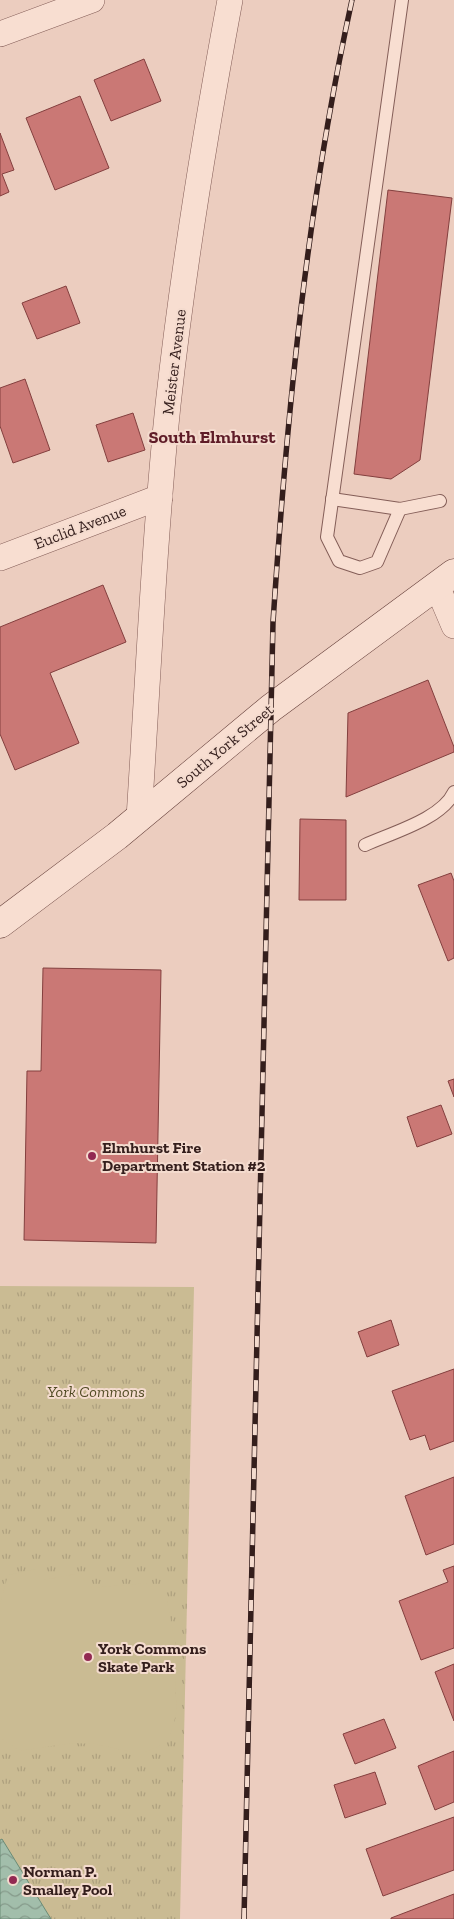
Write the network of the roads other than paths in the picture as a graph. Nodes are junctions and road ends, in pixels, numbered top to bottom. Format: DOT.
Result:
graph roads {
  1 [pos="92,0"];
  2 [pos="230,0"];
  3 [pos="402,0"];
  4 [pos="0,34"];
  5 [pos="160,497"];
  6 [pos="332,499"];
  7 [pos="440,501"];
  8 [pos="400,509"];
  9 [pos="0,558"];
  10 [pos="446,579"];
  11 [pos="454,626"];
  12 [pos="454,792"];
  13 [pos="139,818"];
  14 [pos="365,844"];
  15 [pos="0,924"];
  1 -- 4 [label="street"];
  2 -- 5 [label="street, Meister Avenue"];
  3 -- 6 [label="lane"];
  5 -- 9 [label="street, Euclid Avenue"];
  5 -- 13 [label="street, Meister Avenue"];
  6 -- 8 [label="lane"];
  6 -- 8 [label="lane"];
  7 -- 8 [label="lane"];
  10 -- 11 [label="street"];
  10 -- 13 [label="main road, South York Street"];
  12 -- 14 [label="lane"];
  13 -- 15 [label="main road, South York Street"];
}
